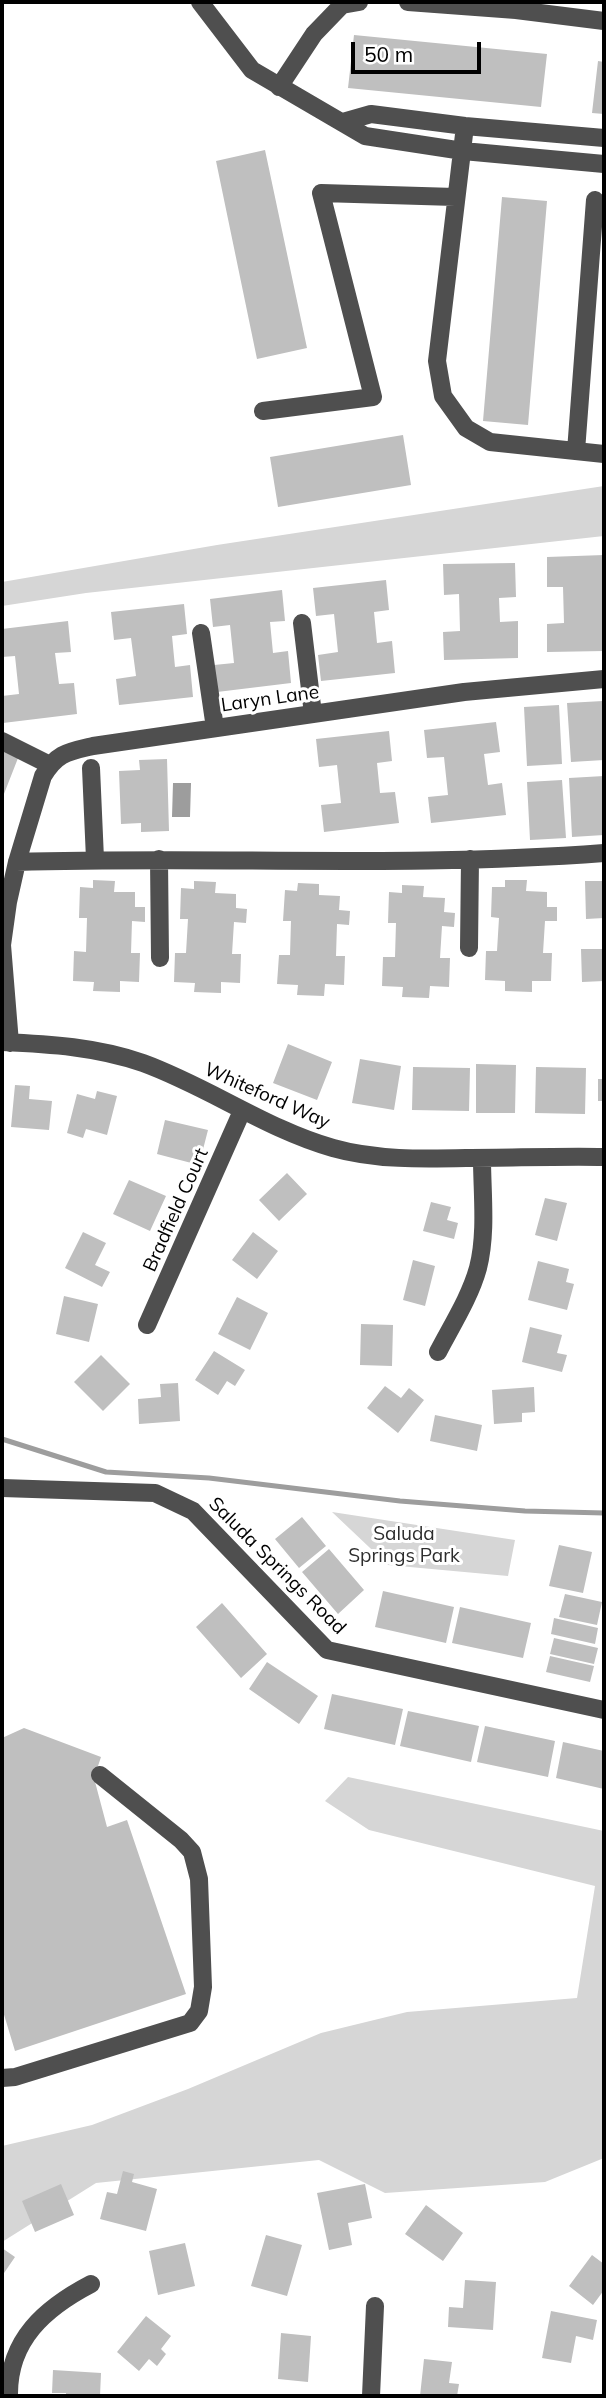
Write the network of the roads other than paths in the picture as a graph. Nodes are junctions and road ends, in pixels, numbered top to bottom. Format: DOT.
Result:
graph roads {
  1 [pos="200,2"];
  2 [pos="359,2"];
  3 [pos="408,2"];
  4 [pos="604,21"];
  5 [pos="279,87"];
  6 [pos="343,122"];
  7 [pos="465,126"];
  8 [pos="604,138"];
  9 [pos="463,151"];
  10 [pos="604,164"];
  11 [pos="455,197"];
  12 [pos="595,200"];
  13 [pos="263,411"];
  14 [pos="576,451"];
  15 [pos="604,454"];
  16 [pos="302,623"];
  17 [pos="201,633"];
  18 [pos="604,679"];
  19 [pos="313,714"];
  20 [pos="215,728"];
  21 [pos="2,741"];
  22 [pos="50,765"];
  23 [pos="91,768"];
  24 [pos="604,853"];
  25 [pos="95,859"];
  26 [pos="159,859"];
  27 [pos="470,859"];
  28 [pos="18,862"];
  29 [pos="469,947"];
  30 [pos="160,958"];
  31 [pos="6,1043"];
  32 [pos="242,1111"];
  33 [pos="604,1157"];
  34 [pos="482,1158"];
  35 [pos="148,1325"];
  36 [pos="438,1352"];
  37 [pos="2,1488"];
  38 [pos="604,1710"];
  39 [pos="100,1775"];
  40 [pos="2,2078"];
  41 [pos="91,2284"];
  42 [pos="375,2306"];
  43 [pos="9,2396"];
  44 [pos="371,2396"];
  1 -- 5 [label="street"];
  2 -- 5 [label="street"];
  3 -- 4 [label="street"];
  5 -- 6 [label="street"];
  6 -- 7 [label="street"];
  6 -- 9 [label="street"];
  7 -- 8 [label="street"];
  7 -- 9 [label="street"];
  9 -- 10 [label="street"];
  9 -- 11 [label="street"];
  11 -- 13 [label="street"];
  11 -- 14 [label="street"];
  12 -- 14 [label="street"];
  14 -- 15 [label="street"];
  16 -- 19 [label="street"];
  17 -- 20 [label="street"];
  18 -- 19 [label="street, Laryn Lane"];
  19 -- 20 [label="street, Laryn Lane"];
  20 -- 22 [label="street, Laryn Lane"];
  21 -- 22 [label="street"];
  22 -- 28 [label="street"];
  23 -- 25 [label="street"];
  24 -- 27 [label="street"];
  25 -- 26 [label="street"];
  25 -- 28 [label="street"];
  26 -- 27 [label="street"];
  26 -- 30 [label="street"];
  27 -- 29 [label="street"];
  28 -- 31 [label="street"];
  31 -- 32 [label="street, Whiteford Way"];
  32 -- 34 [label="street, Whiteford Way"];
  32 -- 35 [label="street, Bradfield Court"];
  33 -- 34 [label="street, Whiteford Way"];
  34 -- 36 [label="street"];
  37 -- 38 [label="street, Saluda Springs Road"];
  39 -- 40 [label="street"];
  41 -- 43 [label="street"];
  42 -- 44 [label="street"];
}
